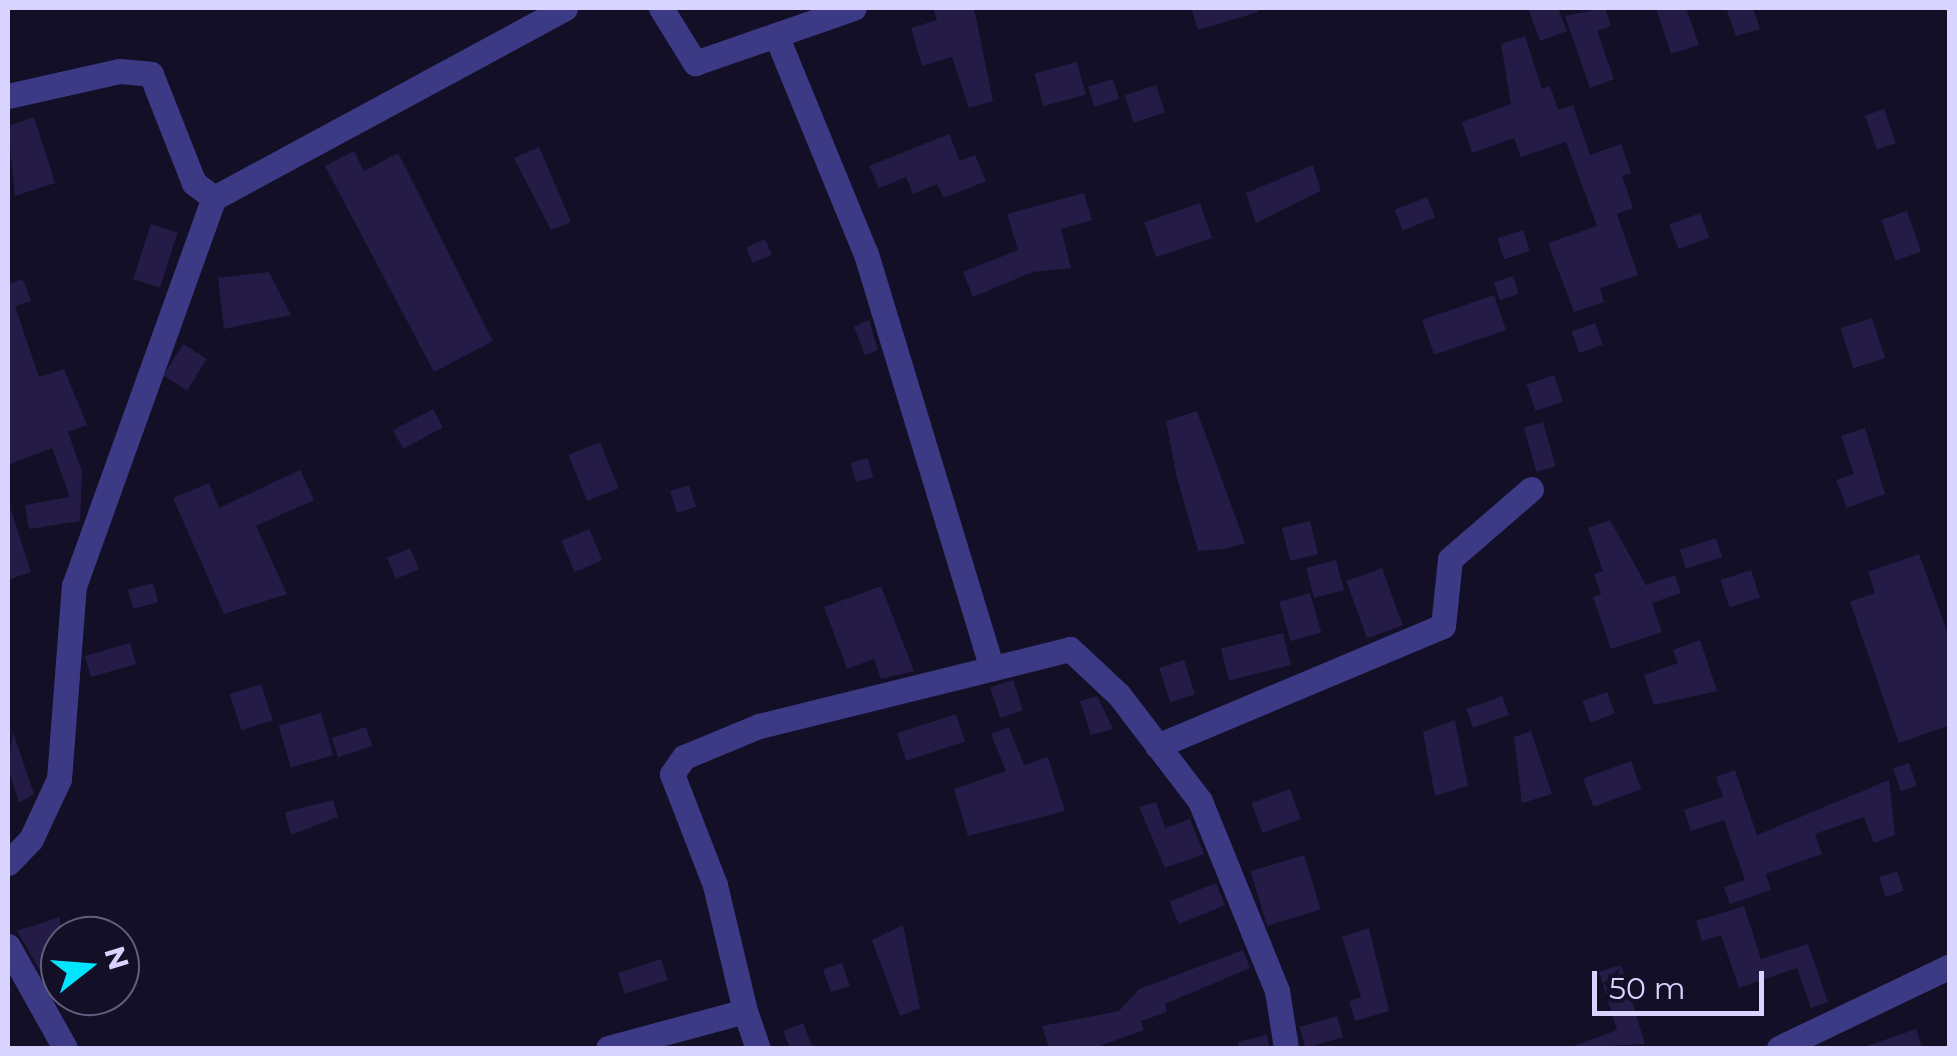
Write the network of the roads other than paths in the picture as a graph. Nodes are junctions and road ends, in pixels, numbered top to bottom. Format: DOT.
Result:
graph roads {
  1 [pos="566,8"];
  2 [pos="661,8"];
  3 [pos="837,11"];
  4 [pos="776,35"];
  5 [pos="8,96"];
  6 [pos="214,198"];
  7 [pos="1531,490"];
  8 [pos="992,668"];
  9 [pos="1157,746"];
  10 [pos="8,863"];
  11 [pos="8,946"];
  12 [pos="1950,966"];
  13 [pos="745,1010"];
  14 [pos="65,1048"];
  15 [pos="608,1048"];
  16 [pos="758,1048"];
  17 [pos="1286,1048"];
  18 [pos="1779,1048"];
  1 -- 6 [label="street"];
  2 -- 4 [label="street"];
  3 -- 4 [label="street"];
  4 -- 8 [label="street"];
  5 -- 6 [label="street"];
  6 -- 10 [label="street"];
  7 -- 9 [label="street"];
  8 -- 9 [label="street"];
  8 -- 13 [label="street"];
  9 -- 17 [label="street"];
  11 -- 14 [label="street"];
  12 -- 18 [label="street"];
  13 -- 15 [label="street"];
  13 -- 16 [label="street"];
}
